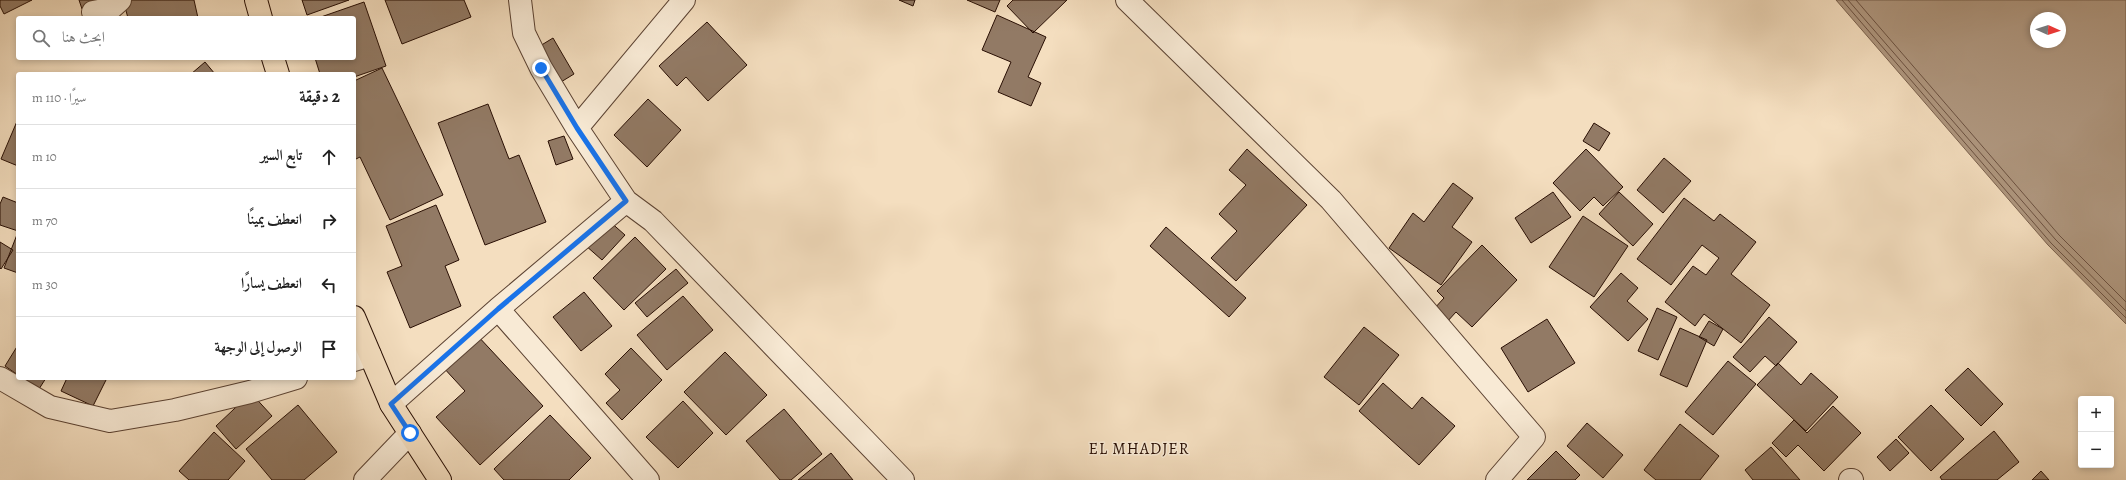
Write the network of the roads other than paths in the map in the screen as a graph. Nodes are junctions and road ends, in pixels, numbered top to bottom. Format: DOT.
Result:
graph roads {
  1 [pos="120,0"];
  2 [pos="256,0"];
  3 [pos="520,0"];
  4 [pos="684,0"];
  5 [pos="1127,0"];
  6 [pos="93,12"];
  7 [pos="261,16"];
  8 [pos="274,60"];
  9 [pos="277,72"];
  10 [pos="577,128"];
  11 [pos="626,201"];
  12 [pos="498,309"];
  13 [pos="356,327"];
  14 [pos="362,357"];
  15 [pos="0,378"];
  16 [pos="281,380"];
  17 [pos="245,385"];
  18 [pos="391,404"];
  19 [pos="410,433"];
  20 [pos="366,480"];
  21 [pos="440,480"];
  22 [pos="648,480"];
  23 [pos="902,480"];
  24 [pos="1497,480"];
  1 -- 6 [label="street"];
  2 -- 7 [label="main road"];
  3 -- 10 [label="street"];
  4 -- 10 [label="street"];
  5 -- 24 [label="street"];
  8 -- 9 [label="main road"];
  10 -- 11 [label="street"];
  11 -- 12 [label="street"];
  11 -- 23 [label="street"];
  12 -- 18 [label="street"];
  12 -- 22 [label="street"];
  13 -- 14 [label="main road"];
  14 -- 18 [label="main road"];
  15 -- 17 [label="street"];
  16 -- 17 [label="street"];
  18 -- 19 [label="main road"];
  19 -- 20 [label="street"];
  19 -- 21 [label="main road"];
}
